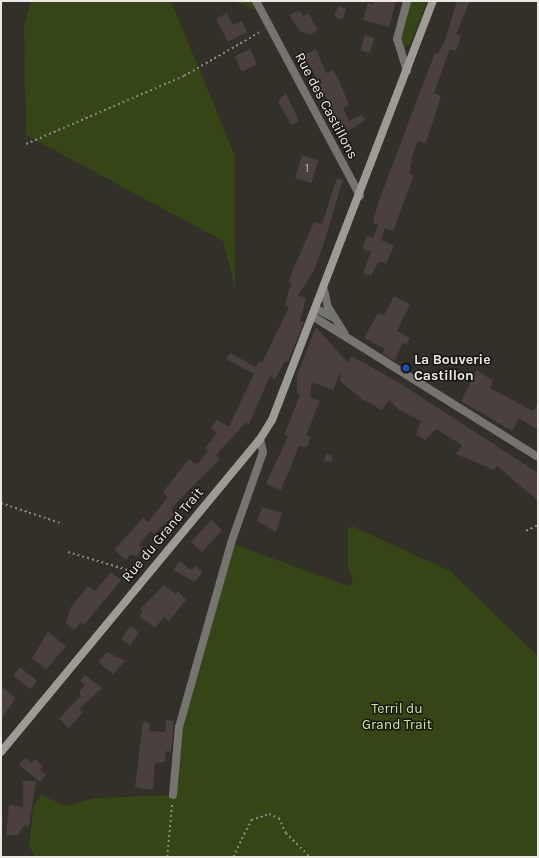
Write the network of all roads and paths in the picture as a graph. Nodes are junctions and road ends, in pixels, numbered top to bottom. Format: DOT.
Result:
graph roads {
  1 [pos="256,1"];
  2 [pos="407,1"];
  3 [pos="433,1"];
  4 [pos="269,27"];
  5 [pos="407,71"];
  6 [pos="26,144"];
  7 [pos="360,196"];
  8 [pos="324,290"];
  9 [pos="315,313"];
  10 [pos="333,318"];
  11 [pos="352,341"];
  12 [pos="260,439"];
  13 [pos="538,458"];
  14 [pos="1,503"];
  15 [pos="63,524"];
  16 [pos="538,525"];
  17 [pos="526,531"];
  18 [pos="68,552"];
  19 [pos="146,576"];
  20 [pos="1,752"];
  21 [pos="173,795"];
  22 [pos="167,857"];
  23 [pos="233,857"];
  24 [pos="310,857"];
  1 -- 4 [label="street, Rue des Castillons"];
  2 -- 5 [label="street"];
  3 -- 5 [label="street, Rue du Grand Trait"];
  4 -- 6 [label="path"];
  4 -- 7 [label="street, Rue des Castillons"];
  5 -- 7 [label="street, Rue du Grand Trait"];
  7 -- 8 [label="street, Rue du Grand Trait"];
  8 -- 9 [label="street, Rue du Grand Trait"];
  8 -- 10 [label="street"];
  9 -- 10 [label="street"];
  9 -- 11 [label="street"];
  9 -- 12 [label="street, Rue du Grand Trait"];
  10 -- 11 [label="street"];
  11 -- 13 [label="street"];
  12 -- 19 [label="street, Rue du Grand Trait"];
  12 -- 21 [label="street"];
  14 -- 15 [label="path"];
  16 -- 17 [label="path"];
  18 -- 19 [label="path"];
  19 -- 20 [label="street, Rue du Grand Trait"];
  21 -- 22 [label="path"];
  23 -- 24 [label="path"];
}
